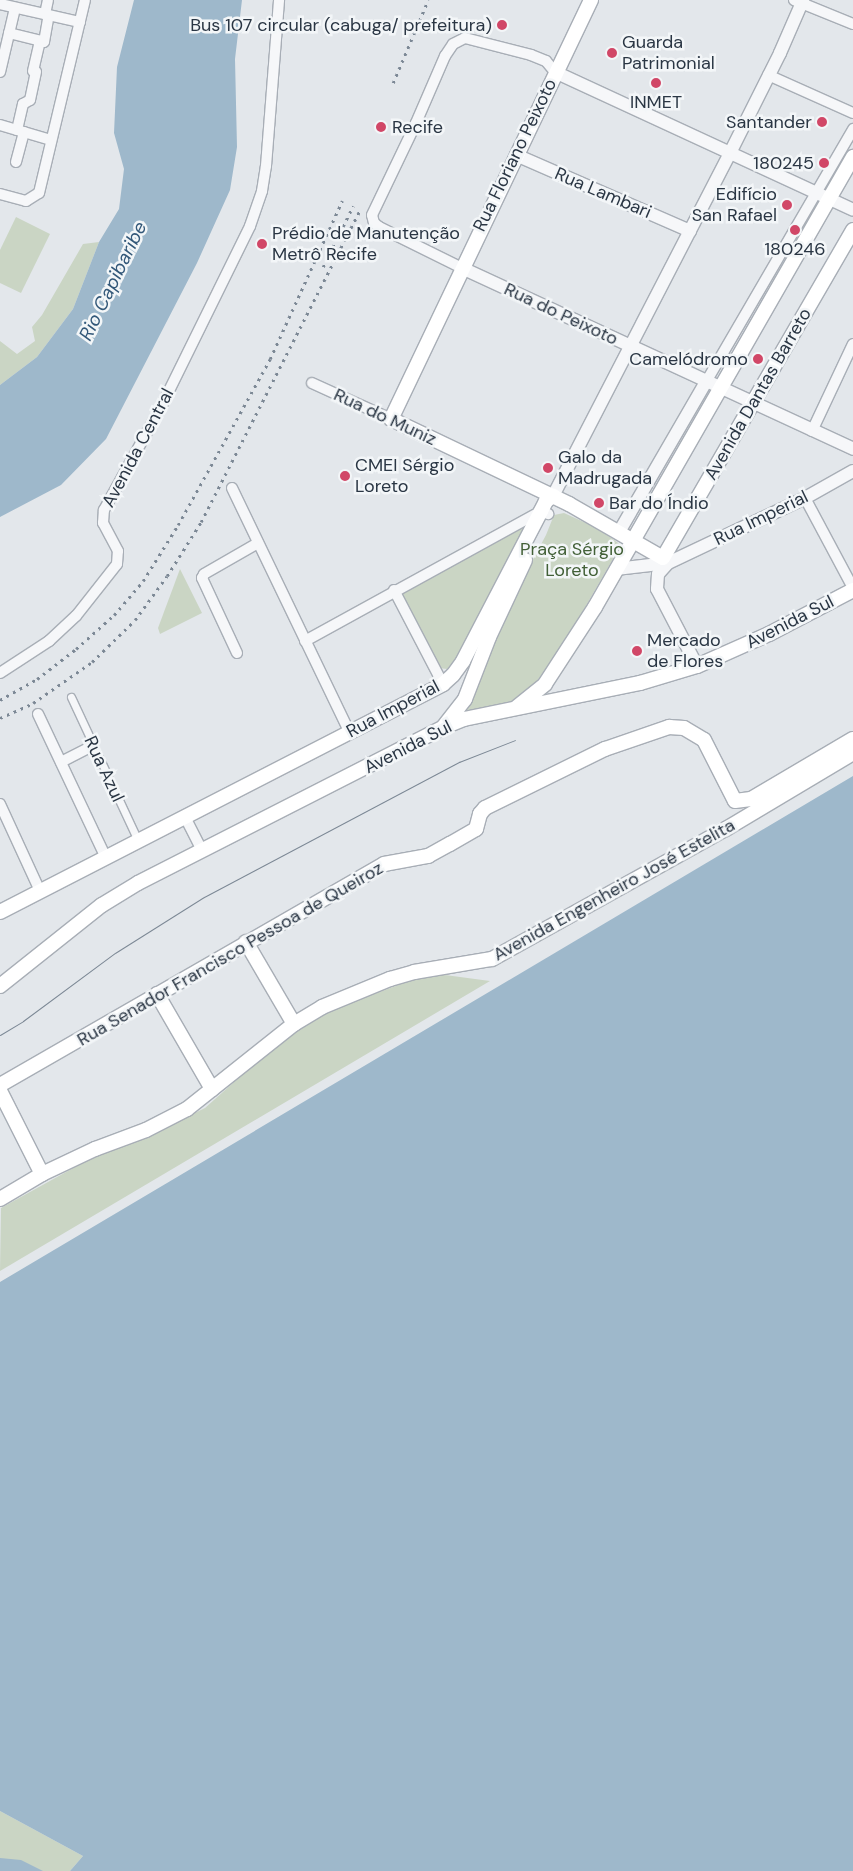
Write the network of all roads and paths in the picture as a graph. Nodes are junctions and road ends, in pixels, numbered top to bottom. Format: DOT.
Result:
graph roads {
  1 [pos="48,0"];
  2 [pos="85,0"];
  3 [pos="279,0"];
  4 [pos="591,0"];
  5 [pos="800,1"];
  6 [pos="0,4"];
  7 [pos="17,5"];
  8 [pos="47,14"];
  9 [pos="80,22"];
  10 [pos="853,24"];
  11 [pos="5,37"];
  12 [pos="42,41"];
  13 [pos="0,72"];
  14 [pos="554,72"];
  15 [pos="768,75"];
  16 [pos="853,113"];
  17 [pos="0,125"];
  18 [pos="853,129"];
  19 [pos="20,131"];
  20 [pos="52,140"];
  21 [pos="730,153"];
  22 [pos="516,155"];
  23 [pos="853,157"];
  24 [pos="16,162"];
  25 [pos="815,193"];
  26 [pos="0,194"];
  27 [pos="829,199"];
  28 [pos="853,210"];
  29 [pos="853,230"];
  30 [pos="690,231"];
  31 [pos="462,268"];
  32 [pos="853,344"];
  33 [pos="631,347"];
  34 [pos="312,382"];
  35 [pos="706,382"];
  36 [pos="720,388"];
  37 [pos="752,403"];
  38 [pos="390,419"];
  39 [pos="812,432"];
  40 [pos="853,449"];
  41 [pos="853,471"];
  42 [pos="533,486"];
  43 [pos="232,488"];
  44 [pos="553,496"];
  45 [pos="805,498"];
  46 [pos="544,511"];
  47 [pos="619,532"];
  48 [pos="632,542"];
  49 [pos="258,543"];
  50 [pos="666,560"];
  51 [pos="616,569"];
  52 [pos="853,589"];
  53 [pos="394,590"];
  54 [pos="305,641"];
  55 [pos="237,653"];
  56 [pos="697,666"];
  57 [pos="0,673"];
  58 [pos="442,684"];
  59 [pos="72,697"];
  60 [pos="512,710"];
  61 [pos="38,714"];
  62 [pos="444,727"];
  63 [pos="350,733"];
  64 [pos="853,739"];
  65 [pos="93,746"];
  66 [pos="853,753"];
  67 [pos="61,762"];
  68 [pos="736,801"];
  69 [pos="0,804"];
  70 [pos="185,818"];
  71 [pos="726,829"];
  72 [pos="138,841"];
  73 [pos="202,851"];
  74 [pos="106,858"];
  75 [pos="40,892"];
  76 [pos="0,912"];
  77 [pos="246,942"];
  78 [pos="0,986"];
  79 [pos="157,994"];
  80 [pos="294,1024"];
  81 [pos="0,1085"];
  82 [pos="212,1089"];
  83 [pos="0,1091"];
  84 [pos="42,1174"];
  85 [pos="0,1200"];
  1 -- 8 [label="street"];
  2 -- 9 [label="street"];
  3 -- 57 [label="street, Avenida Central"];
  4 -- 14 [label="main road, Rua Floriano Peixoto"];
  5 -- 10 [label="street"];
  5 -- 15 [label="street"];
  6 -- 7 [label="street"];
  7 -- 8 [label="street"];
  7 -- 11 [label="street"];
  8 -- 9 [label="street"];
  8 -- 12 [label="street"];
  9 -- 20 [label="street"];
  11 -- 12 [label="street"];
  11 -- 13 [label="street"];
  12 -- 19 [label="street"];
  14 -- 21 [label="street"];
  14 -- 22 [label="main road, Rua Floriano Peixoto"];
  14 -- 31 [label="street, Rua do Peixoto"];
  15 -- 16 [label="street"];
  15 -- 21 [label="street"];
  17 -- 19 [label="street"];
  18 -- 25 [label="street"];
  19 -- 20 [label="street"];
  19 -- 24 [label="street"];
  20 -- 26 [label="street"];
  21 -- 25 [label="street"];
  21 -- 30 [label="street"];
  22 -- 30 [label="street, Rua Lambari"];
  22 -- 31 [label="main road, Rua Floriano Peixoto"];
  23 -- 27 [label="main road, Avenida Dantas Barreto"];
  25 -- 27 [label="street"];
  25 -- 35 [label="street"];
  27 -- 28 [label="street"];
  27 -- 36 [label="main road, Avenida Dantas Barreto"];
  29 -- 37 [label="main road, Avenida Dantas Barreto"];
  30 -- 33 [label="street"];
  31 -- 33 [label="street, Rua do Peixoto"];
  31 -- 38 [label="main road, Rua Floriano Peixoto"];
  32 -- 39 [label="street"];
  33 -- 35 [label="street, Rua do Peixoto"];
  33 -- 44 [label="street"];
  34 -- 38 [label="street, Rua do Muniz"];
  35 -- 36 [label="street, Rua do Peixoto"];
  35 -- 47 [label="street"];
  36 -- 37 [label="street, Rua do Peixoto"];
  36 -- 48 [label="main road, Avenida Dantas Barreto"];
  37 -- 39 [label="street, Rua do Peixoto"];
  37 -- 50 [label="main road, Avenida Dantas Barreto"];
  38 -- 42 [label="main road, Rua do Muniz"];
  39 -- 40 [label="street, Rua do Peixoto"];
  41 -- 45 [label="street, Rua Imperial"];
  42 -- 44 [label="main road, Rua do Muniz"];
  42 -- 46 [label="main road"];
  43 -- 49 [label="street"];
  44 -- 46 [label="main road, Rua Imperial"];
  44 -- 47 [label="main road, Rua do Muniz"];
  45 -- 50 [label="street, Rua Imperial"];
  45 -- 52 [label="street"];
  46 -- 53 [label="street"];
  46 -- 58 [label="main road, Rua Imperial"];
  46 -- 62 [label="main road, Rua Imperial"];
  47 -- 48 [label="main road"];
  48 -- 50 [label="main road"];
  48 -- 51 [label="main road, Avenida Dantas Barreto"];
  49 -- 54 [label="street"];
  49 -- 55 [label="street"];
  50 -- 51 [label="street, Rua Imperial"];
  50 -- 56 [label="street, Avenida Dantas Barreto"];
  51 -- 60 [label="main road, Avenida Dantas Barreto"];
  52 -- 56 [label="main road, Avenida Sul"];
  53 -- 54 [label="street"];
  53 -- 58 [label="street"];
  54 -- 63 [label="street"];
  56 -- 60 [label="main road, Avenida Sul"];
  58 -- 63 [label="main road, Rua Imperial"];
  59 -- 65 [label="street, Rua Azul"];
  60 -- 62 [label="main road, Avenida Sul"];
  61 -- 67 [label="street"];
  62 -- 73 [label="main road, Avenida Sul"];
  63 -- 70 [label="main road, Rua Imperial"];
  64 -- 68 [label="main road"];
  65 -- 67 [label="street"];
  65 -- 72 [label="street, Rua Azul"];
  66 -- 71 [label="main road, Avenida Engenheiro José Estelita"];
  67 -- 74 [label="street"];
  68 -- 71 [label="main road"];
  68 -- 77 [label="main road, Rua Senador Francisco Pessoa de Queiroz"];
  69 -- 75 [label="street"];
  70 -- 72 [label="main road, Rua Imperial"];
  70 -- 73 [label="street"];
  71 -- 80 [label="main road, Avenida Engenheiro José Estelita"];
  72 -- 74 [label="main road, Rua Imperial"];
  73 -- 78 [label="main road, Avenida Sul"];
  74 -- 75 [label="main road, Rua Imperial"];
  75 -- 76 [label="main road, Rua Imperial"];
  77 -- 79 [label="main road, Rua Senador Francisco Pessoa de Queiroz"];
  77 -- 80 [label="main road"];
  79 -- 81 [label="main road, Rua Senador Francisco Pessoa de Queiroz"];
  79 -- 82 [label="main road"];
  80 -- 82 [label="main road, Avenida Engenheiro José Estelita"];
  82 -- 84 [label="main road, Avenida Engenheiro José Estelita"];
  83 -- 84 [label="main road"];
  84 -- 85 [label="main road, Avenida Engenheiro José Estelita"];
}
